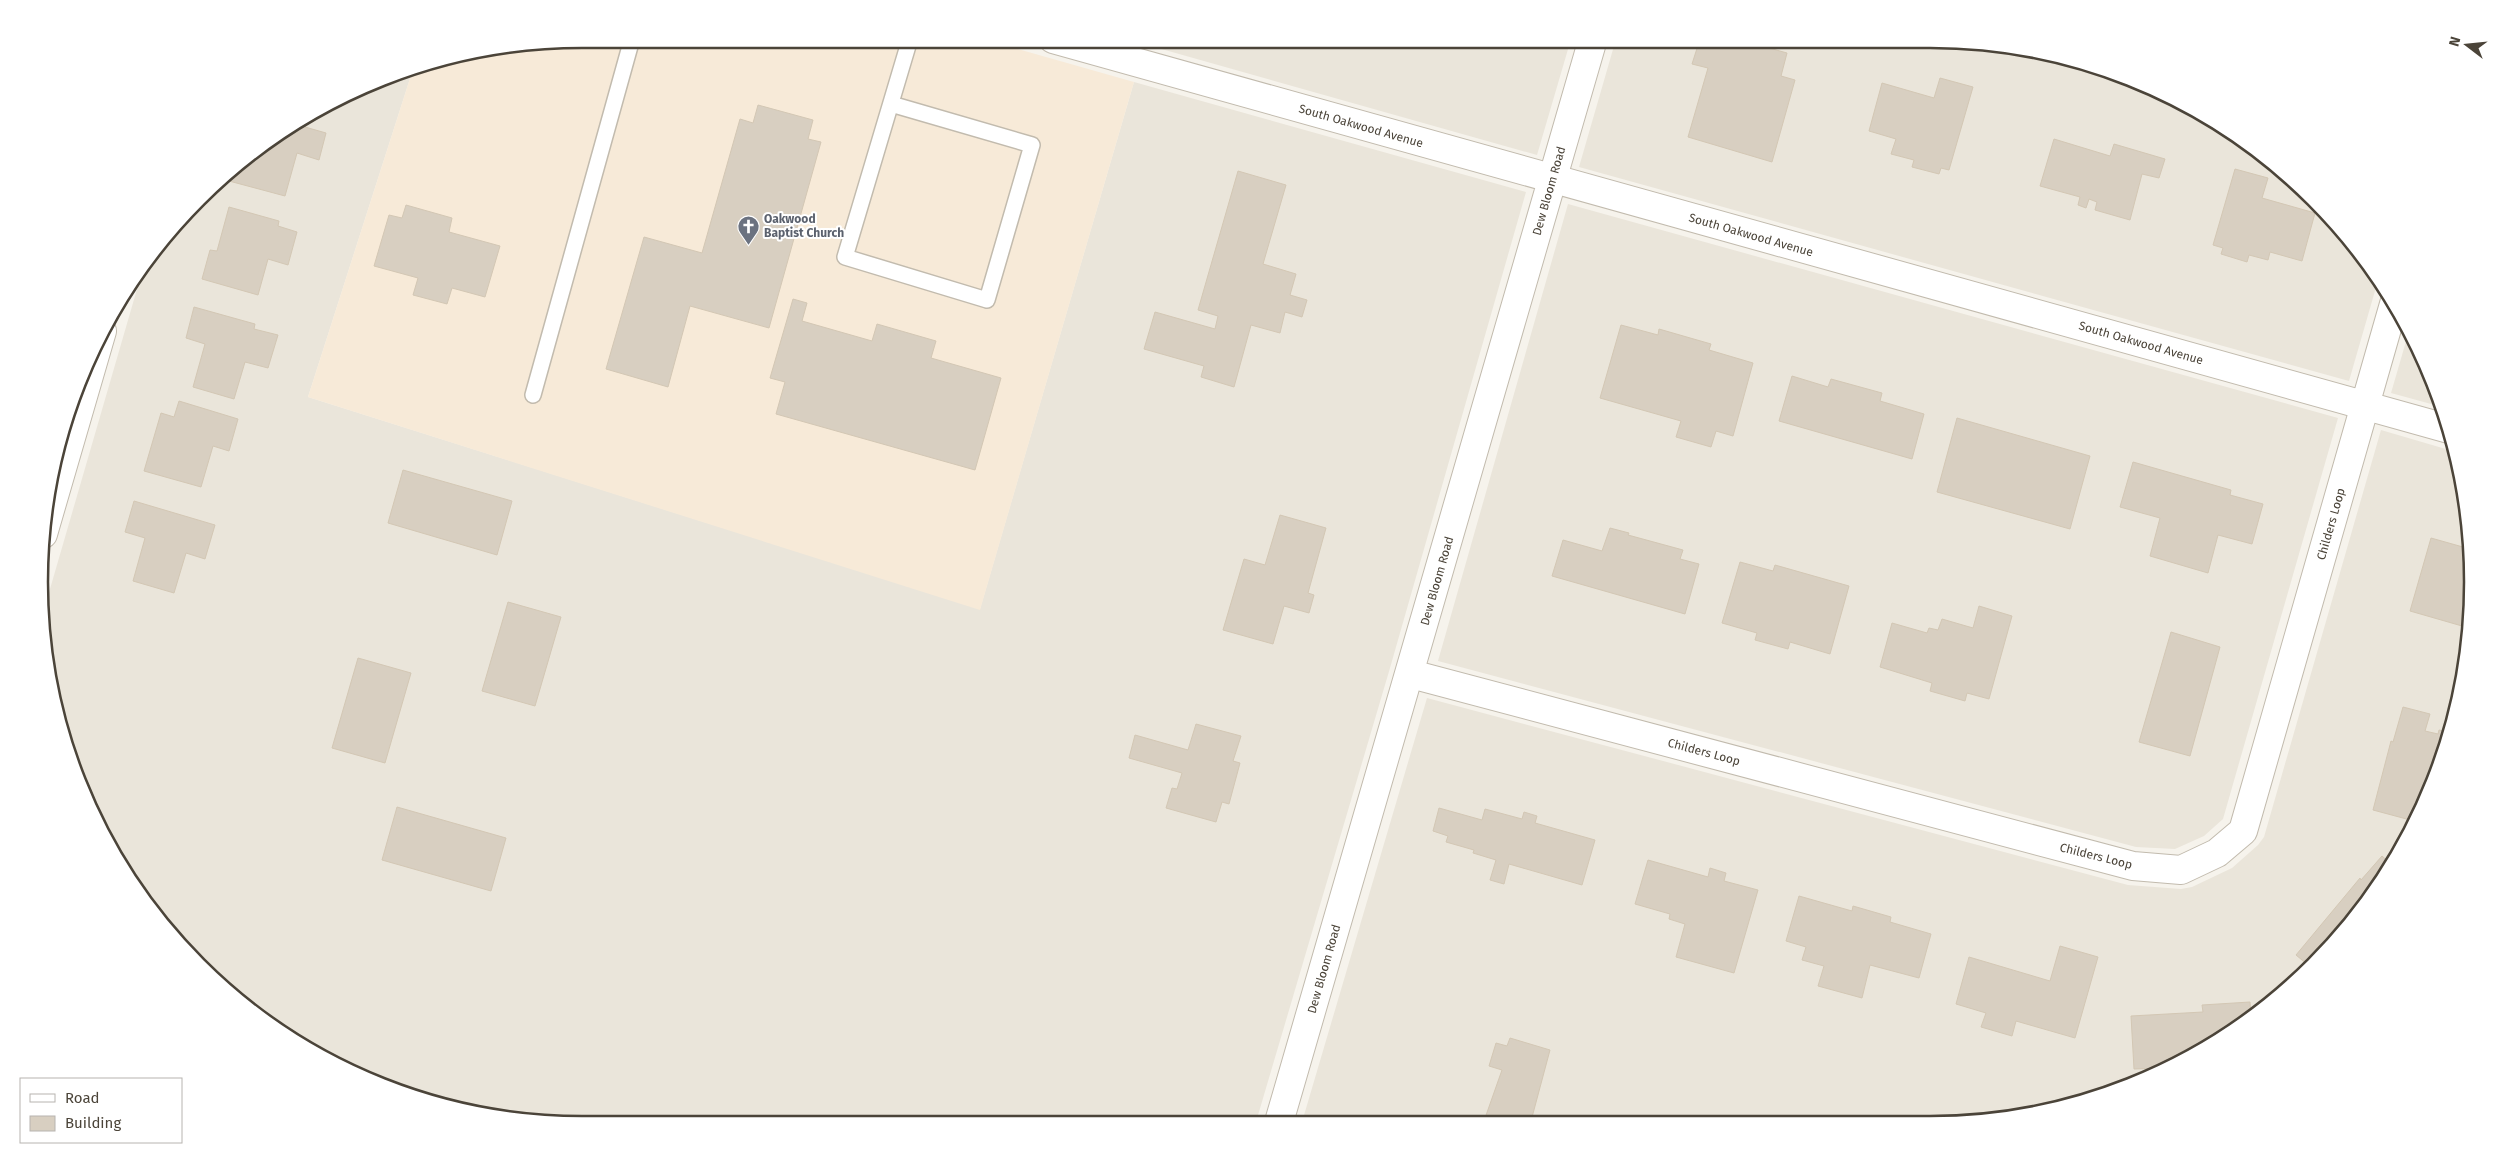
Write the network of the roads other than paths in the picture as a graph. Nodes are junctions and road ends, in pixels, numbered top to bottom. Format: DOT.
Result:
graph roads {
  1 [pos="629,48"];
  2 [pos="907,48"];
  3 [pos="1085,48"];
  4 [pos="1590,48"];
  5 [pos="891,104"];
  6 [pos="1552,180"];
  7 [pos="2392,313"];
  8 [pos="90,373"];
  9 [pos="533,395"];
  10 [pos="2365,405"];
  11 [pos="2441,427"];
  12 [pos="56,490"];
  13 [pos="1411,674"];
  14 [pos="1281,1116"];
  1 -- 9 [label="lane"];
  2 -- 5 [label="lane"];
  3 -- 6 [label="street, South Oakwood Avenue"];
  4 -- 6 [label="street, Dew Bloom Road"];
  5 -- 5 [label="lane"];
  6 -- 10 [label="street, South Oakwood Avenue"];
  6 -- 13 [label="street, Dew Bloom Road"];
  7 -- 10 [label="street, Childers Loop"];
  8 -- 12 [label="street"];
  10 -- 11 [label="street, South Oakwood Avenue"];
  10 -- 13 [label="street, Childers Loop"];
  13 -- 14 [label="street, Dew Bloom Road"];
}
